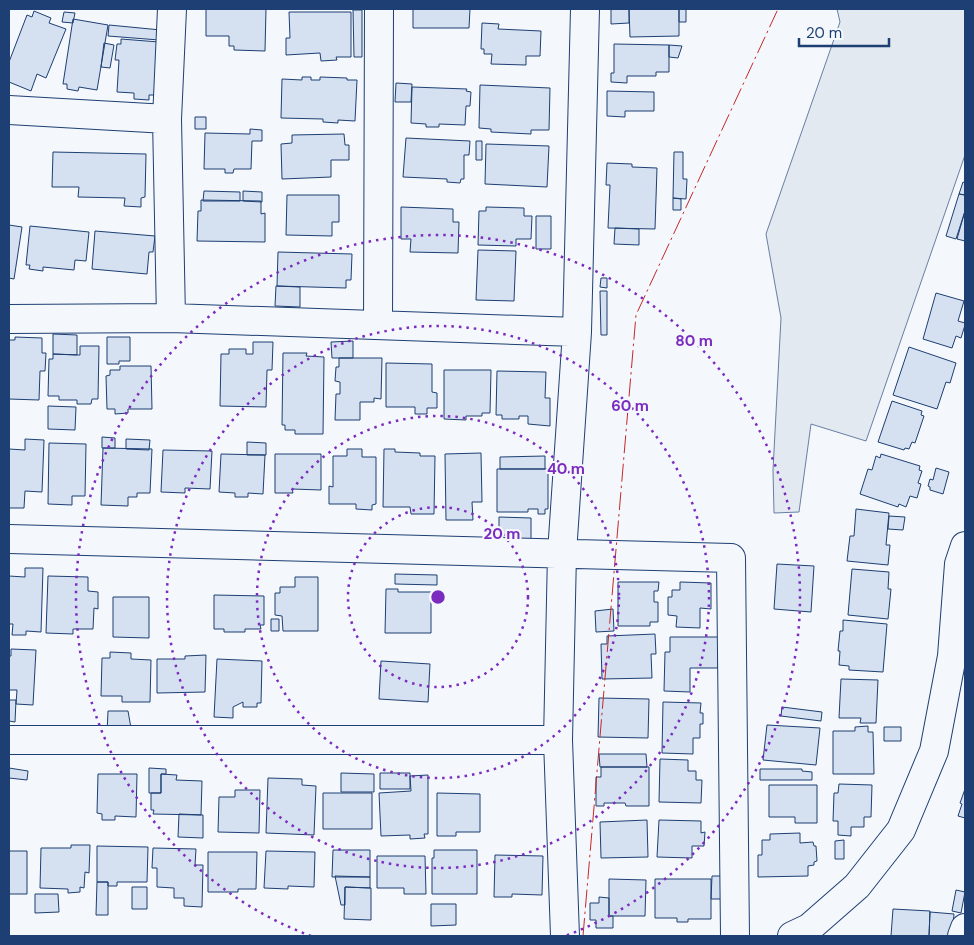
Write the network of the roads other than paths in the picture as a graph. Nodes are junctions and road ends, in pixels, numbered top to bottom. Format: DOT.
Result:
graph roads {
  1 [pos="172,9"];
  2 [pos="379,9"];
  3 [pos="585,9"];
  4 [pos="9,110"];
  5 [pos="167,119"];
  6 [pos="171,318"];
  7 [pos="9,319"];
  8 [pos="378,326"];
  9 [pos="577,332"];
  10 [pos="9,539"];
  11 [pos="965,546"];
  12 [pos="562,553"];
  13 [pos="9,740"];
  14 [pos="558,740"];
  15 [pos="965,928"];
  16 [pos="565,936"];
  17 [pos="735,936"];
  18 [pos="792,936"];
  19 [pos="962,936"];
  1 -- 5 [label="street"];
  2 -- 8 [label="street"];
  3 -- 9 [label="street"];
  4 -- 5 [label="street"];
  5 -- 6 [label="street"];
  6 -- 7 [label="street"];
  6 -- 8 [label="street"];
  8 -- 9 [label="street"];
  9 -- 12 [label="street"];
  10 -- 12 [label="street"];
  11 -- 18 [label="street"];
  12 -- 14 [label="street"];
  12 -- 17 [label="street"];
  13 -- 14 [label="street"];
  14 -- 16 [label="street"];
  15 -- 19 [label="street"];
}
